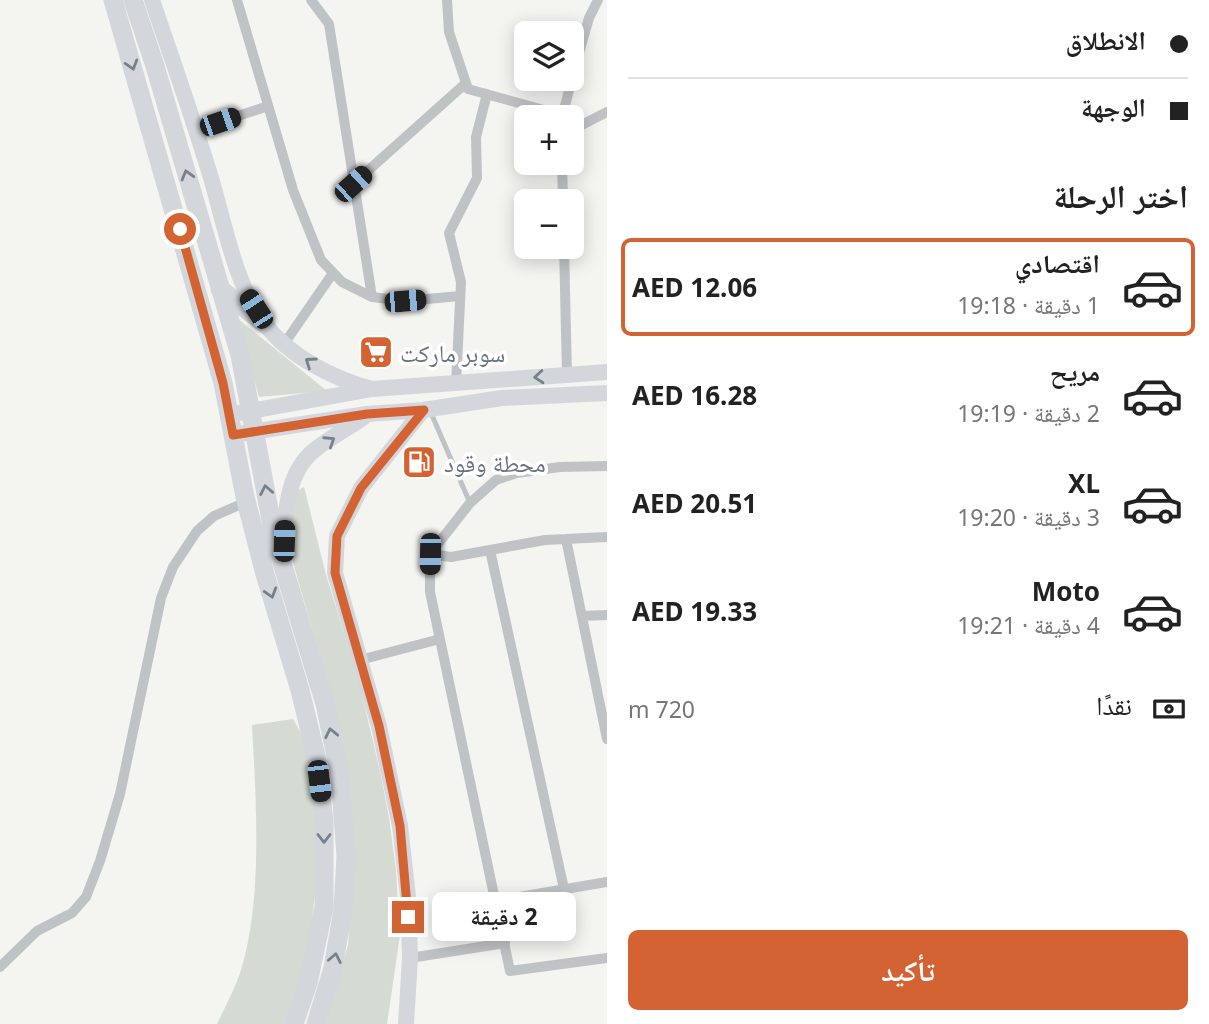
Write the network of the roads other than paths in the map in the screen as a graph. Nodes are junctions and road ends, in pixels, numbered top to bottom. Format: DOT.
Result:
graph roads {
  1 [pos="113,0"];
  2 [pos="133,0"];
  3 [pos="152,0"];
  4 [pos="237,0"];
  5 [pos="311,0"];
  6 [pos="447,0"];
  7 [pos="598,0"];
  8 [pos="584,36"];
  9 [pos="466,83"];
  10 [pos="487,94"];
  11 [pos="524,105"];
  12 [pos="268,106"];
  13 [pos="607,112"];
  14 [pos="584,124"];
  15 [pos="196,130"];
  16 [pos="353,184"];
  17 [pos="565,259"];
  18 [pos="333,273"];
  19 [pos="220,289"];
  20 [pos="460,296"];
  21 [pos="372,298"];
  22 [pos="265,324"];
  23 [pos="284,344"];
  24 [pos="607,373"];
  25 [pos="570,374"];
  26 [pos="456,384"];
  27 [pos="372,389"];
  28 [pos="607,393"];
  29 [pos="571,394"];
  30 [pos="427,410"];
  31 [pos="367,414"];
  32 [pos="229,415"];
  33 [pos="252,421"];
  34 [pos="233,435"];
  35 [pos="607,466"];
  36 [pos="246,502"];
  37 [pos="470,503"];
  38 [pos="607,537"];
  39 [pos="566,539"];
  40 [pos="491,550"];
  41 [pos="430,554"];
  42 [pos="284,566"];
  43 [pos="607,615"];
  44 [pos="582,616"];
  45 [pos="440,639"];
  46 [pos="360,660"];
  47 [pos="607,739"];
  48 [pos="607,882"];
  49 [pos="564,889"];
  50 [pos="496,901"];
  51 [pos="505,943"];
  52 [pos="410,958"];
  53 [pos="607,958"];
  54 [pos="0,967"];
  55 [pos="295,1024"];
  56 [pos="316,1024"];
  57 [pos="406,1024"];
  1 -- 32 [label="highway, one-way"];
  19 -- 2 [label="highway, one-way"];
  3 -- 15 [label="street"];
  4 -- 12 [label="street"];
  5 -- 16 [label="street"];
  6 -- 9 [label="street"];
  7 -- 8 [label="street"];
  9 -- 10 [label="street"];
  9 -- 16 [label="street"];
  10 -- 11 [label="street"];
  10 -- 20 [label="street"];
  12 -- 15 [label="street"];
  12 -- 18 [label="street"];
  13 -- 14 [label="street"];
  15 -- 22 [label="street"];
  16 -- 21 [label="street"];
  17 -- 25 [label="street"];
  18 -- 21 [label="street"];
  18 -- 23 [label="street"];
  19 -- 22 [label="highway"];
  19 -- 33 [label="highway"];
  20 -- 21 [label="street"];
  20 -- 26 [label="street"];
  22 -- 23 [label="street"];
  27 -- 23 [label="street, one-way"];
  24 -- 25 [label="street"];
  25 -- 26 [label="street, one-way"];
  25 -- 29 [label="street"];
  26 -- 27 [label="street"];
  27 -- 33 [label="street"];
  28 -- 29 [label="street"];
  29 -- 30 [label="street"];
  30 -- 31 [label="street"];
  30 -- 37 [label="lane"];
  30 -- 46 [label="street"];
  31 -- 33 [label="street"];
  42 -- 31 [label="street, one-way"];
  32 -- 33 [label="street"];
  32 -- 34 [label="highway"];
  33 -- 34 [label="street"];
  42 -- 33 [label="highway, one-way"];
  34 -- 36 [label="highway"];
  35 -- 37 [label="street"];
  36 -- 54 [label="street"];
  36 -- 55 [label="highway, one-way"];
  37 -- 41 [label="street"];
  38 -- 39 [label="street"];
  39 -- 40 [label="street"];
  39 -- 44 [label="street"];
  40 -- 41 [label="street"];
  40 -- 49 [label="street"];
  41 -- 45 [label="street"];
  56 -- 42 [label="highway, one-way"];
  43 -- 44 [label="street"];
  44 -- 47 [label="street"];
  45 -- 46 [label="street"];
  45 -- 50 [label="street"];
  46 -- 52 [label="street"];
  48 -- 49 [label="street"];
  49 -- 50 [label="street"];
  50 -- 51 [label="street"];
  51 -- 52 [label="street"];
  51 -- 53 [label="street"];
  52 -- 57 [label="street"];
}
